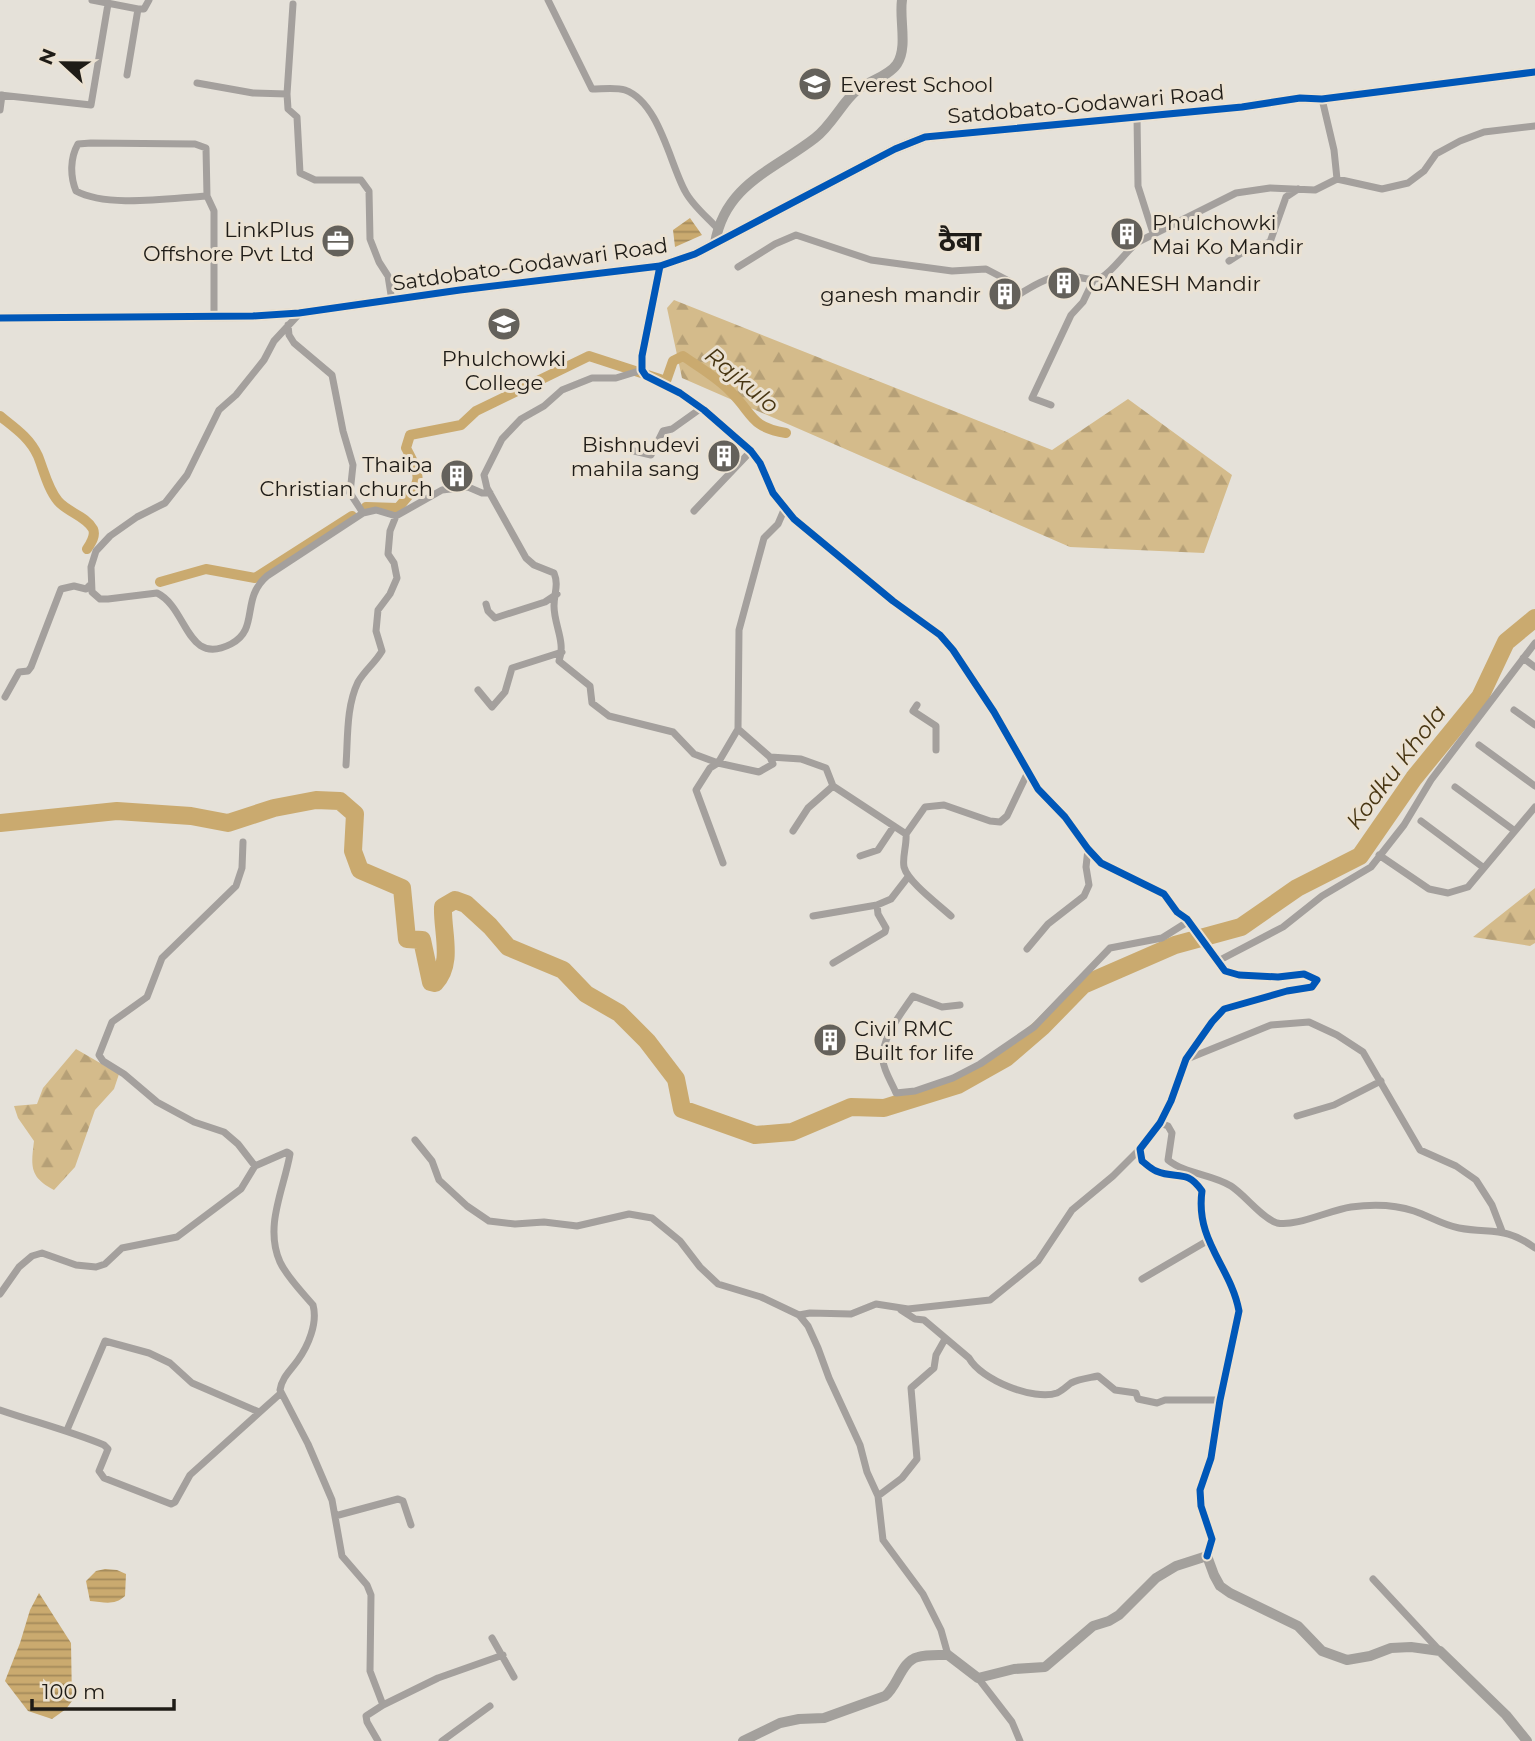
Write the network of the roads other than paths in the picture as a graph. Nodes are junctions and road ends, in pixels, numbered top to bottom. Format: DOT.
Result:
graph roads {
  1 [pos="92,0"];
  2 [pos="149,0"];
  3 [pos="548,0"];
  4 [pos="902,0"];
  5 [pos="108,4"];
  6 [pos="293,4"];
  7 [pos="138,9"];
  8 [pos="1535,72"];
  9 [pos="127,75"];
  10 [pos="197,83"];
  11 [pos="287,94"];
  12 [pos="1,95"];
  13 [pos="1322,99"];
  14 [pos="0,110"];
  15 [pos="1137,116"];
  16 [pos="1535,127"];
  17 [pos="1337,178"];
  18 [pos="1298,189"];
  19 [pos="207,196"];
  20 [pos="717,228"];
  21 [pos="1153,233"];
  22 [pos="715,243"];
  23 [pos="1229,261"];
  24 [pos="660,266"];
  25 [pos="738,267"];
  26 [pos="1094,279"];
  27 [pos="392,301"];
  28 [pos="299,313"];
  29 [pos="214,316"];
  30 [pos="0,318"];
  31 [pos="288,325"];
  32 [pos="642,370"];
  33 [pos="1051,405"];
  34 [pos="700,409"];
  35 [pos="751,451"];
  36 [pos="634,452"];
  37 [pos="490,493"];
  38 [pos="784,510"];
  39 [pos="694,511"];
  40 [pos="363,513"];
  41 [pos="396,516"];
  42 [pos="90,585"];
  43 [pos="556,594"];
  44 [pos="486,604"];
  45 [pos="1535,643"];
  46 [pos="562,652"];
  47 [pos="1523,658"];
  48 [pos="1535,667"];
  49 [pos="478,690"];
  50 [pos="5,697"];
  51 [pos="917,705"];
  52 [pos="1514,710"];
  53 [pos="1535,725"];
  54 [pos="738,729"];
  55 [pos="1479,745"];
  56 [pos="936,750"];
  57 [pos="770,757"];
  58 [pos="718,763"];
  59 [pos="346,765"];
  60 [pos="1028,772"];
  61 [pos="833,786"];
  62 [pos="1535,786"];
  63 [pos="1455,787"];
  64 [pos="1535,807"];
  65 [pos="1421,821"];
  66 [pos="894,826"];
  67 [pos="793,831"];
  68 [pos="1515,831"];
  69 [pos="906,834"];
  70 [pos="243,842"];
  71 [pos="1088,849"];
  72 [pos="1380,855"];
  73 [pos="860,856"];
  74 [pos="723,863"];
  75 [pos="1484,868"];
  76 [pos="908,877"];
  77 [pos="877,905"];
  78 [pos="813,916"];
  79 [pos="951,916"];
  80 [pos="1189,921"];
  81 [pos="1027,949"];
  82 [pos="1217,961"];
  83 [pos="833,963"];
  84 [pos="960,1005"];
  85 [pos="1186,1059"];
  86 [pos="1381,1081"];
  87 [pos="1297,1116"];
  88 [pos="1160,1123"];
  89 [pos="415,1140"];
  90 [pos="1140,1149"];
  91 [pos="254,1166"];
  92 [pos="1502,1231"];
  93 [pos="1208,1241"];
  94 [pos="1535,1248"];
  95 [pos="1142,1279"];
  96 [pos="0,1294"];
  97 [pos="898,1307"];
  98 [pos="799,1315"];
  99 [pos="945,1339"];
  100 [pos="281,1393"];
  101 [pos="1220,1400"];
  102 [pos="0,1410"];
  103 [pos="259,1412"];
  104 [pos="67,1430"];
  105 [pos="878,1496"];
  106 [pos="335,1516"];
  107 [pos="411,1525"];
  108 [pos="1207,1556"];
  109 [pos="1373,1579"];
  110 [pos="492,1638"];
  111 [pos="1440,1651"];
  112 [pos="503,1655"];
  113 [pos="948,1655"];
  114 [pos="514,1677"];
  115 [pos="978,1678"];
  116 [pos="383,1705"];
  117 [pos="490,1706"];
  118 [pos="378,1741"];
  119 [pos="442,1741"];
  120 [pos="743,1741"];
  121 [pos="1020,1741"];
  122 [pos="1527,1741"];
  1 -- 5 [label="street"];
  2 -- 7 [label="street"];
  3 -- 20 [label="street"];
  4 -- 20 [label="street"];
  5 -- 7 [label="street"];
  5 -- 12 [label="street"];
  6 -- 11 [label="street"];
  7 -- 9 [label="street"];
  8 -- 13 [label="street, Satdobato-Godawari Road"];
  10 -- 11 [label="street"];
  11 -- 27 [label="street"];
  12 -- 14 [label="street"];
  13 -- 15 [label="street, Satdobato-Godawari Road"];
  13 -- 17 [label="street"];
  15 -- 21 [label="street"];
  15 -- 22 [label="street, Satdobato-Godawari Road"];
  16 -- 17 [label="street"];
  17 -- 18 [label="street"];
  18 -- 21 [label="street"];
  18 -- 23 [label="street"];
  19 -- 19 [label="street"];
  19 -- 29 [label="street"];
  20 -- 22 [label="street"];
  21 -- 26 [label="street"];
  22 -- 24 [label="street, Satdobato-Godawari Road"];
  24 -- 27 [label="street, Satdobato-Godawari Road"];
  24 -- 32 [label="street"];
  25 -- 26 [label="street"];
  26 -- 33 [label="street"];
  27 -- 28 [label="street, Satdobato-Godawari Road"];
  28 -- 29 [label="street, Satdobato-Godawari Road"];
  28 -- 31 [label="street"];
  29 -- 30 [label="street, Satdobato-Godawari Road"];
  31 -- 40 [label="street"];
  31 -- 42 [label="street"];
  32 -- 34 [label="street"];
  32 -- 37 [label="street"];
  34 -- 35 [label="street"];
  34 -- 36 [label="street"];
  35 -- 38 [label="street"];
  35 -- 39 [label="street"];
  37 -- 41 [label="street"];
  37 -- 43 [label="street"];
  38 -- 54 [label="street"];
  38 -- 60 [label="street"];
  40 -- 41 [label="street"];
  40 -- 42 [label="street"];
  41 -- 59 [label="street"];
  42 -- 50 [label="street"];
  43 -- 44 [label="street"];
  43 -- 46 [label="street"];
  45 -- 47 [label="street"];
  46 -- 49 [label="street"];
  46 -- 58 [label="street"];
  47 -- 48 [label="street"];
  47 -- 72 [label="street"];
  51 -- 56 [label="street"];
  52 -- 53 [label="street"];
  54 -- 57 [label="street"];
  54 -- 58 [label="street"];
  55 -- 62 [label="street"];
  57 -- 58 [label="street"];
  57 -- 61 [label="street"];
  58 -- 74 [label="street"];
  60 -- 69 [label="street"];
  60 -- 71 [label="street"];
  61 -- 66 [label="street"];
  61 -- 67 [label="street"];
  63 -- 68 [label="street"];
  64 -- 68 [label="street"];
  65 -- 75 [label="street"];
  66 -- 69 [label="street"];
  66 -- 73 [label="street"];
  68 -- 75 [label="street"];
  69 -- 76 [label="street"];
  70 -- 91 [label="street"];
  71 -- 80 [label="street"];
  71 -- 81 [label="street"];
  72 -- 75 [label="street"];
  72 -- 82 [label="street"];
  76 -- 77 [label="street"];
  76 -- 79 [label="street"];
  77 -- 78 [label="street"];
  77 -- 83 [label="street"];
  80 -- 82 [label="street"];
  80 -- 84 [label="street"];
  82 -- 85 [label="street"];
  85 -- 86 [label="street"];
  85 -- 88 [label="street"];
  86 -- 87 [label="street"];
  86 -- 92 [label="street"];
  88 -- 90 [label="street"];
  88 -- 92 [label="street"];
  89 -- 98 [label="street"];
  90 -- 93 [label="street"];
  90 -- 97 [label="street"];
  91 -- 96 [label="street"];
  91 -- 100 [label="street"];
  92 -- 94 [label="street"];
  93 -- 95 [label="street"];
  93 -- 101 [label="street"];
  97 -- 98 [label="street"];
  97 -- 99 [label="street"];
  98 -- 105 [label="street"];
  99 -- 101 [label="street"];
  99 -- 105 [label="street"];
  100 -- 103 [label="street"];
  100 -- 106 [label="street"];
  101 -- 108 [label="street"];
  102 -- 104 [label="street"];
  103 -- 104 [label="street"];
  103 -- 104 [label="street"];
  105 -- 113 [label="street"];
  106 -- 107 [label="street"];
  106 -- 116 [label="street"];
  108 -- 111 [label="street"];
  108 -- 115 [label="street"];
  109 -- 111 [label="street"];
  110 -- 112 [label="street"];
  111 -- 122 [label="street"];
  112 -- 114 [label="street"];
  112 -- 116 [label="street"];
  113 -- 115 [label="street"];
  113 -- 120 [label="street"];
  115 -- 121 [label="street"];
  116 -- 118 [label="street"];
  117 -- 119 [label="street"];
}
